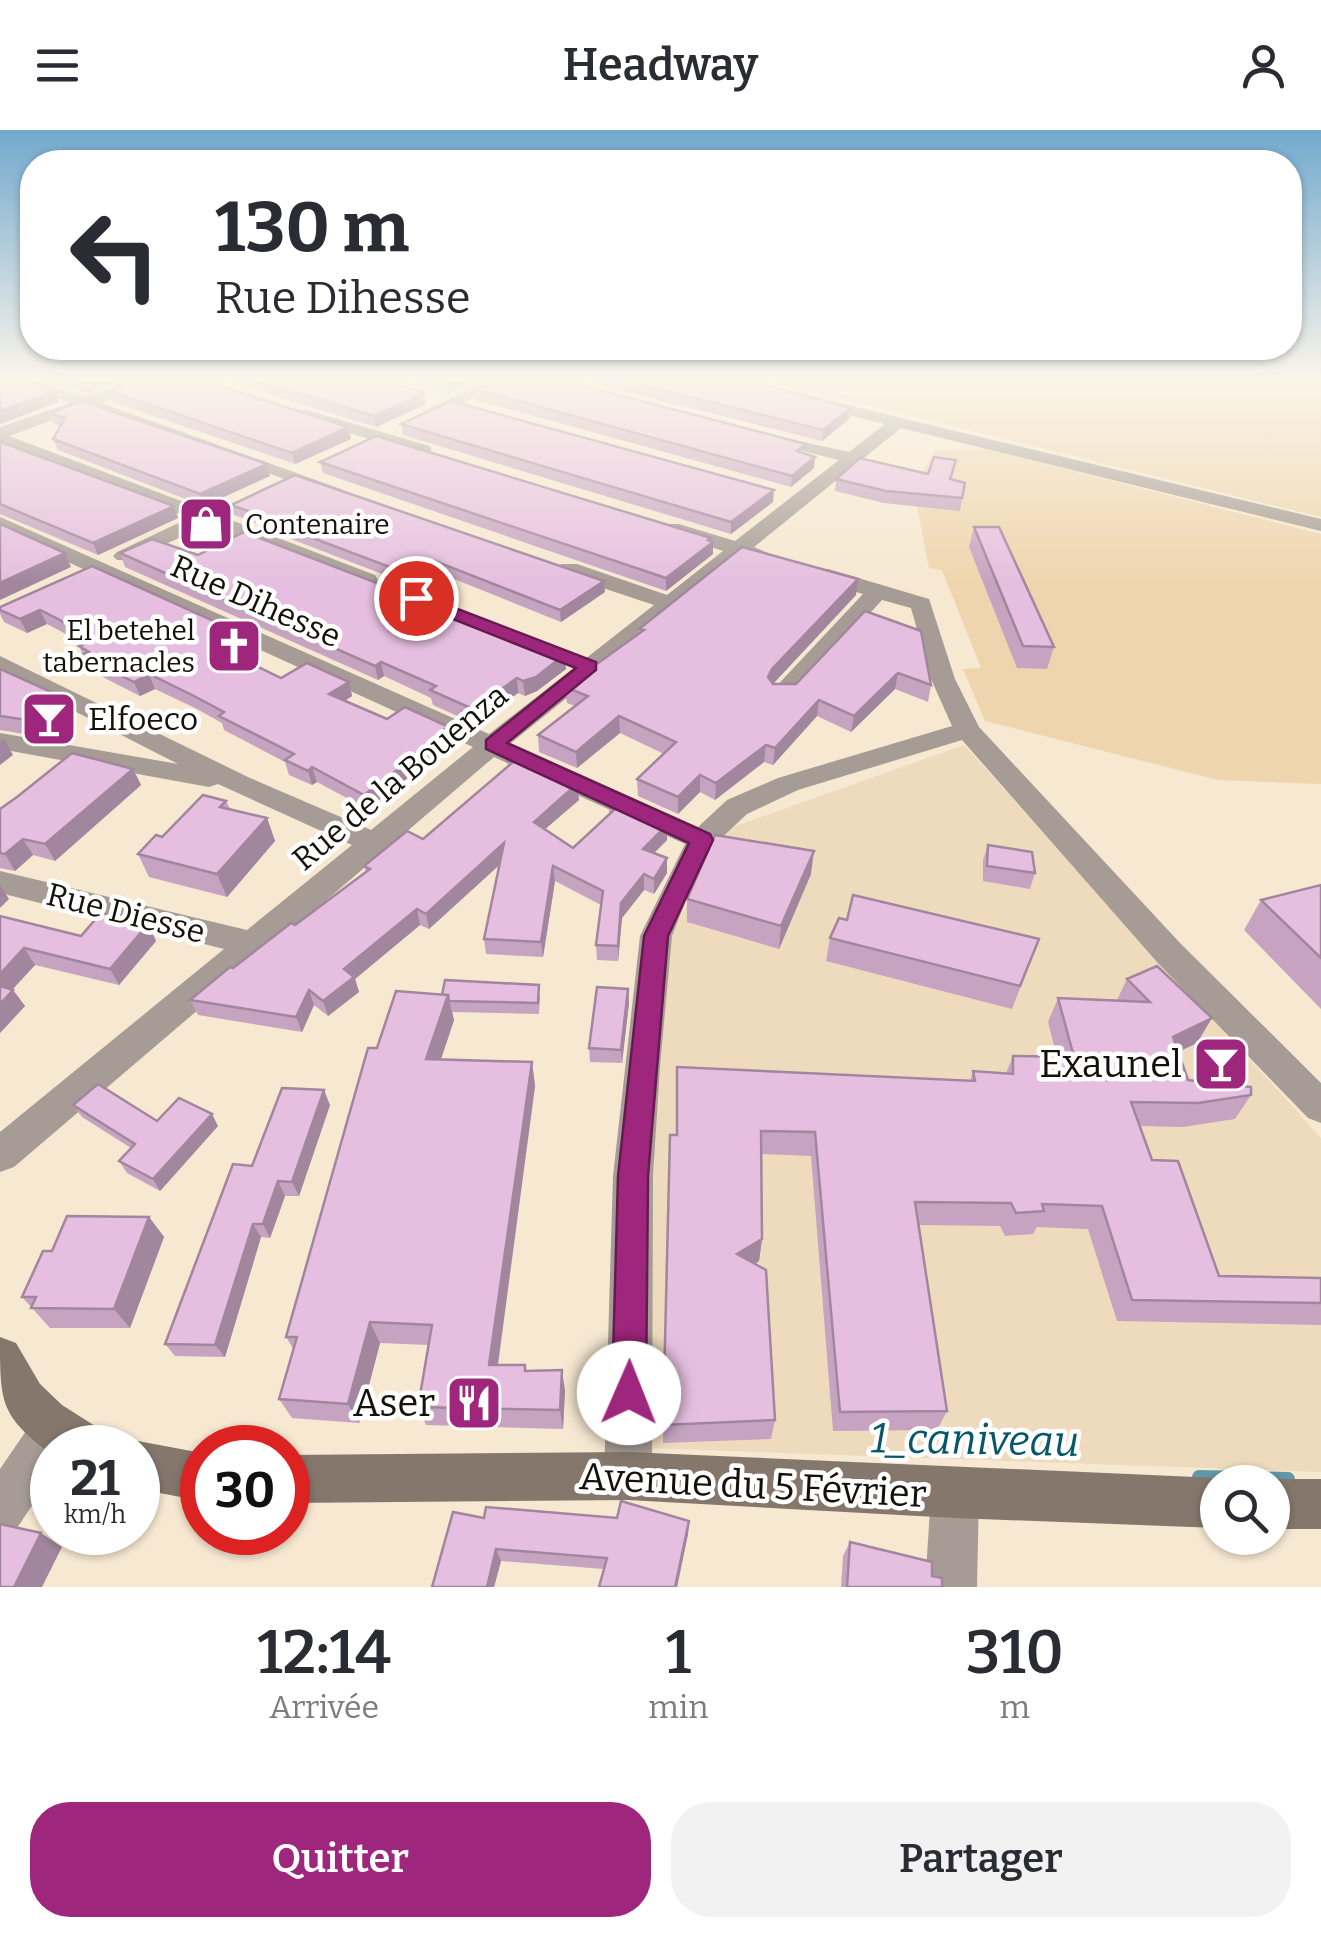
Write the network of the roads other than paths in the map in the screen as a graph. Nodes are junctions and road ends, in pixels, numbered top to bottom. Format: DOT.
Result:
graph roads {
  1 [pos="30,447"];
  2 [pos="213,447"];
  3 [pos="357,447"];
  4 [pos="413,447"];
  5 [pos="809,447"];
  6 [pos="867,447"];
  7 [pos="1001,447"];
  8 [pos="435,454"];
  9 [pos="853,458"];
  10 [pos="296,477"];
  11 [pos="352,496"];
  12 [pos="208,517"];
  13 [pos="0,523"];
  14 [pos="661,525"];
  15 [pos="1321,525"];
  16 [pos="736,548"];
  17 [pos="558,566"];
  18 [pos="100,567"];
  19 [pos="67,582"];
  20 [pos="389,588"];
  21 [pos="878,592"];
  22 [pos="670,603"];
  23 [pos="0,662"];
  24 [pos="783,693"];
  25 [pos="968,730"];
  26 [pos="0,741"];
  27 [pos="493,744"];
  28 [pos="240,784"];
  29 [pos="702,840"];
  30 [pos="376,844"];
  31 [pos="0,882"];
  32 [pos="252,944"];
  33 [pos="1321,1107"];
  34 [pos="0,1154"];
  35 [pos="0,1358"];
  36 [pos="54,1425"];
  37 [pos="628,1476"];
  38 [pos="30,1479"];
  39 [pos="310,1479"];
  40 [pos="955,1494"];
  41 [pos="1200,1501"];
  42 [pos="1290,1504"];
  43 [pos="1321,1504"];
  44 [pos="1,1508"];
  45 [pos="951,1587"];
  1 -- 12 [label="street"];
  2 -- 10 [label="street"];
  3 -- 10 [label="street"];
  4 -- 8 [label="street"];
  5 -- 9 [label="street"];
  6 -- 9 [label="street, Rue de la Bouenza"];
  7 -- 15 [label="street"];
  9 -- 16 [label="street, Rue de la Bouenza"];
  10 -- 11 [label="street"];
  10 -- 12 [label="street"];
  12 -- 18 [label="street"];
  12 -- 20 [label="street"];
  13 -- 18 [label="street, Rue Dihesse"];
  14 -- 16 [label="street"];
  16 -- 21 [label="street"];
  16 -- 22 [label="street, Rue de la Bouenza"];
  17 -- 22 [label="street"];
  18 -- 19 [label="street"];
  18 -- 27 [label="street, Rue Dihesse"];
  21 -- 24 [label="street"];
  21 -- 25 [label="street"];
  22 -- 27 [label="street, Rue de la Bouenza"];
  23 -- 28 [label="street"];
  25 -- 29 [label="street"];
  25 -- 33 [label="street"];
  26 -- 28 [label="street"];
  27 -- 29 [label="street, Rue Dihesse"];
  27 -- 30 [label="street, Rue de la Bouenza"];
  28 -- 30 [label="street"];
  29 -- 37 [label="street"];
  30 -- 32 [label="street, Rue de la Bouenza"];
  31 -- 32 [label="street, Rue Diesse"];
  32 -- 34 [label="street, Rue de la Bouenza"];
  35 -- 36 [label="street"];
  37 -- 39 [label="street, Avenue du 5 Février"];
  37 -- 40 [label="street, Avenue du 5 Février"];
  38 -- 44 [label="street"];
  40 -- 41 [label="street, Avenue du 5 Février"];
  40 -- 45 [label="street"];
  42 -- 43 [label="street"];
}
